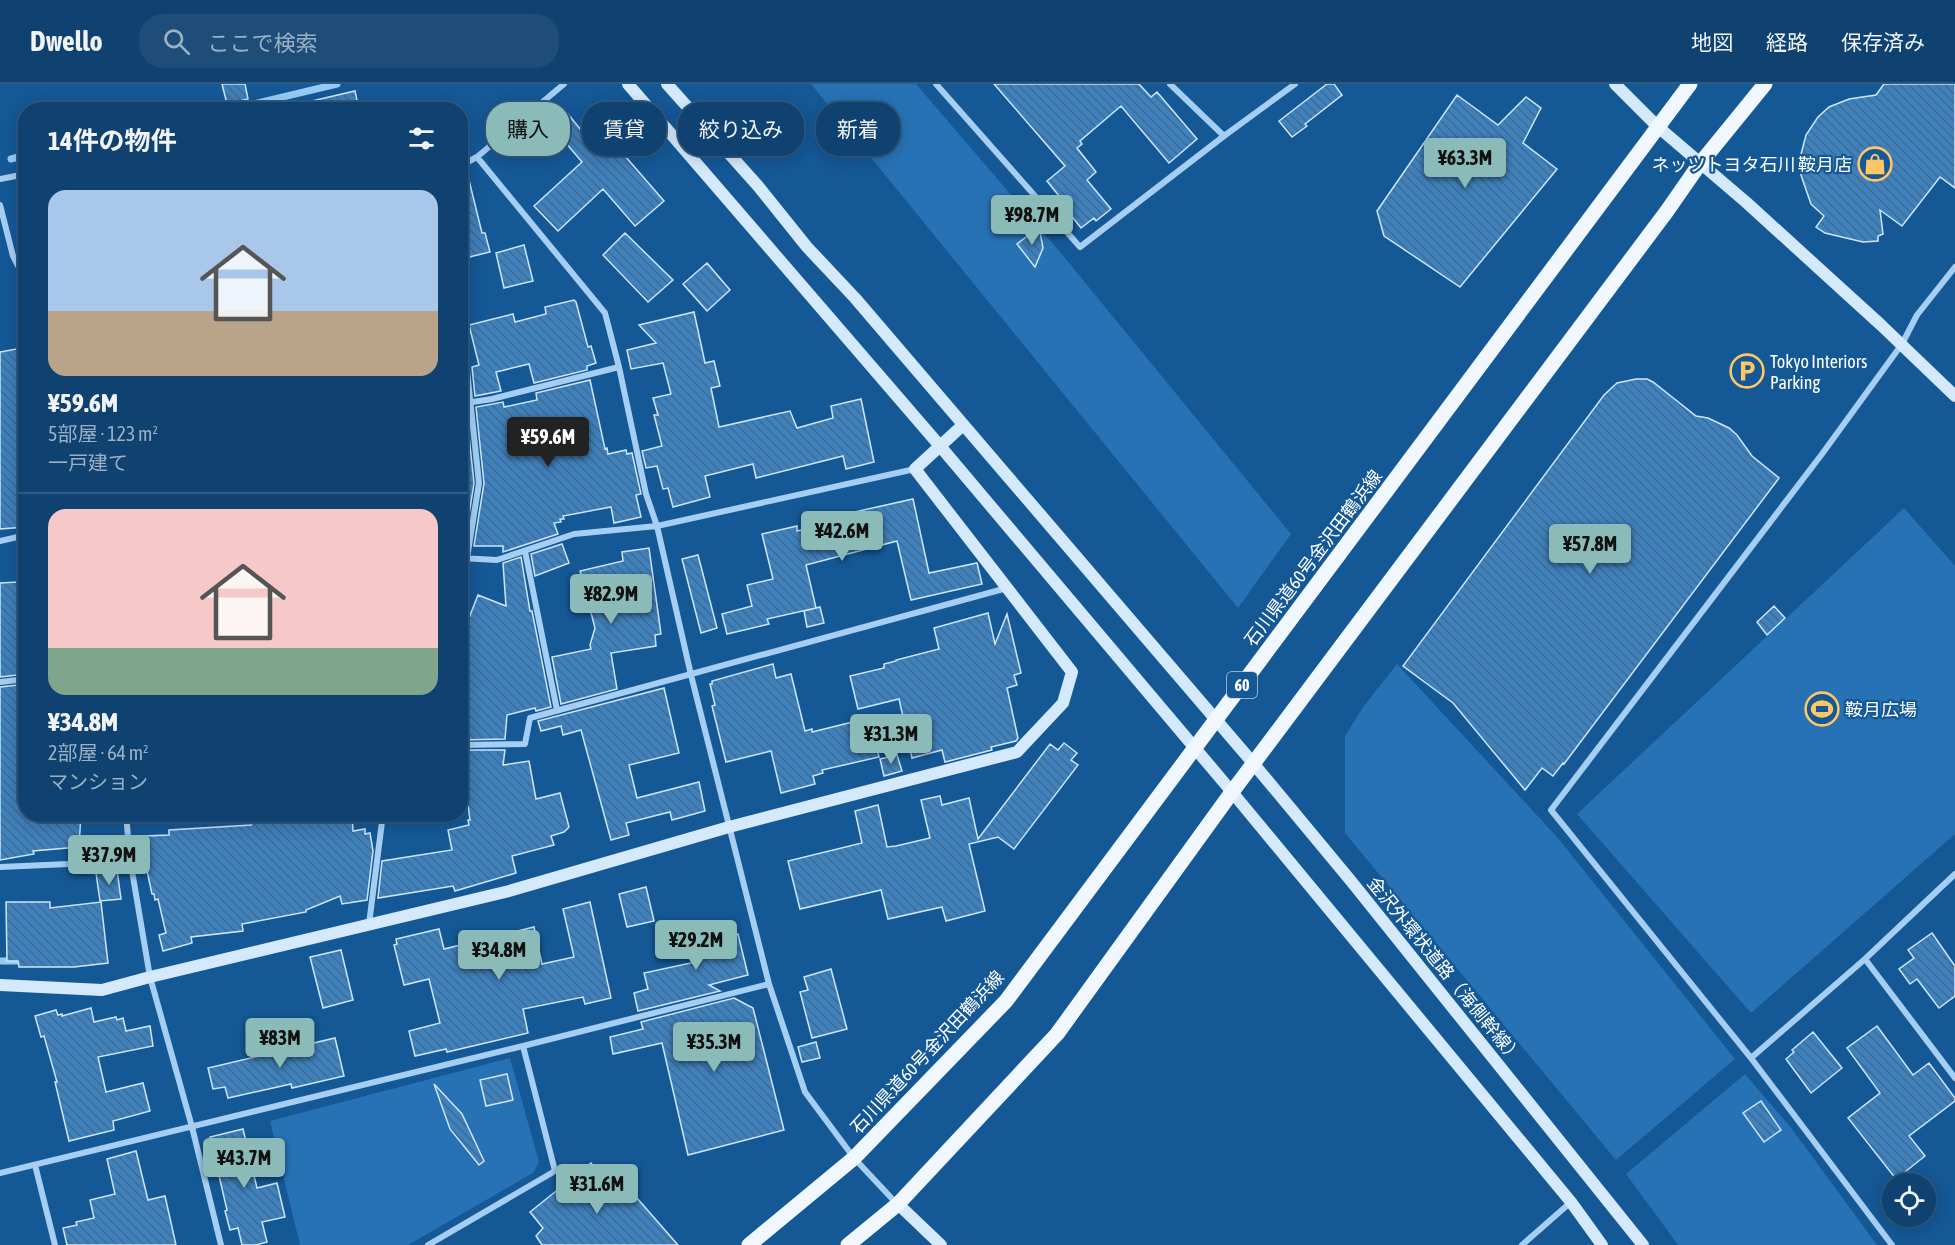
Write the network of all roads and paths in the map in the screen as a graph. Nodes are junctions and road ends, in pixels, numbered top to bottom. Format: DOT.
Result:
graph roads {
  1 [pos="564,84"];
  2 [pos="628,84"];
  3 [pos="667,84"];
  4 [pos="936,84"];
  5 [pos="1170,84"];
  6 [pos="1295,84"];
  7 [pos="1615,84"];
  8 [pos="1690,84"];
  9 [pos="1765,84"];
  10 [pos="1657,126"];
  11 [pos="1224,136"];
  12 [pos="477,158"];
  13 [pos="468,162"];
  14 [pos="1700,165"];
  15 [pos="18,176"];
  16 [pos="0,179"];
  17 [pos="0,205"];
  18 [pos="18,266"];
  19 [pos="1955,267"];
  20 [pos="1902,344"];
  21 [pos="619,367"];
  22 [pos="468,376"];
  23 [pos="1955,396"];
  24 [pos="471,402"];
  25 [pos="468,403"];
  26 [pos="963,425"];
  27 [pos="940,446"];
  28 [pos="915,469"];
  29 [pos="657,526"];
  30 [pos="18,537"];
  31 [pos="468,538"];
  32 [pos="0,542"];
  33 [pos="525,551"];
  34 [pos="468,558"];
  35 [pos="1008,588"];
  36 [pos="691,675"];
  37 [pos="18,680"];
  38 [pos="0,682"];
  39 [pos="557,710"];
  40 [pos="1217,719"];
  41 [pos="468,745"];
  42 [pos="1194,749"];
  43 [pos="1253,763"];
  44 [pos="1232,792"];
  45 [pos="127,822"];
  46 [pos="382,822"];
  47 [pos="729,827"];
  48 [pos="130,859"];
  49 [pos="0,867"];
  50 [pos="1955,874"];
  51 [pos="369,925"];
  52 [pos="1865,959"];
  53 [pos="150,977"];
  54 [pos="769,984"];
  55 [pos="0,985"];
  56 [pos="523,1046"];
  57 [pos="1751,1058"];
  58 [pos="1955,1078"];
  59 [pos="192,1127"];
  60 [pos="854,1158"];
  61 [pos="35,1165"];
  62 [pos="0,1173"];
  63 [pos="1571,1202"];
  64 [pos="898,1204"];
  65 [pos="55,1245"];
  66 [pos="221,1245"];
  67 [pos="428,1245"];
  68 [pos="749,1245"];
  69 [pos="848,1245"];
  70 [pos="941,1245"];
  71 [pos="1521,1245"];
  72 [pos="1602,1245"];
  73 [pos="1643,1245"];
  74 [pos="1892,1245"];
  1 -- 12 [label="street"];
  2 -- 27 [label="street"];
  3 -- 26 [label="street, 金沢外環状道路（海側幹線）"];
  4 -- 11 [label="street"];
  5 -- 11 [label="street"];
  6 -- 11 [label="street"];
  7 -- 10 [label="street"];
  8 -- 10 [label="main road, 石川県道60号金沢田鶴浜線 / 60"];
  9 -- 14 [label="main road"];
  10 -- 14 [label="street"];
  10 -- 40 [label="main road, 石川県道60号金沢田鶴浜線 / 60"];
  12 -- 13 [label="street"];
  12 -- 21 [label="street"];
  14 -- 20 [label="street"];
  14 -- 43 [label="main road"];
  15 -- 16 [label="street"];
  17 -- 18 [label="street"];
  19 -- 20 [label="street"];
  20 -- 23 [label="street"];
  20 -- 57 [label="street"];
  21 -- 24 [label="street"];
  21 -- 29 [label="street"];
  22 -- 24 [label="street"];
  24 -- 25 [label="street"];
  24 -- 31 [label="street"];
  26 -- 27 [label="street"];
  26 -- 40 [label="street, 金沢外環状道路（海側幹線）"];
  27 -- 28 [label="street"];
  27 -- 42 [label="street"];
  28 -- 29 [label="street"];
  28 -- 35 [label="street"];
  29 -- 33 [label="street"];
  29 -- 36 [label="street"];
  30 -- 32 [label="street"];
  33 -- 34 [label="street"];
  33 -- 39 [label="street"];
  35 -- 36 [label="street"];
  35 -- 47 [label="street"];
  36 -- 39 [label="street"];
  36 -- 47 [label="street"];
  37 -- 38 [label="street"];
  39 -- 41 [label="street"];
  40 -- 42 [label="main road, 石川県道60号金沢田鶴浜線 / 60"];
  40 -- 43 [label="street, 金沢外環状道路（海側幹線）"];
  42 -- 44 [label="street"];
  42 -- 60 [label="main road, 石川県道60号金沢田鶴浜線 / 60"];
  43 -- 44 [label="main road"];
  43 -- 73 [label="street, 金沢外環状道路（海側幹線）"];
  44 -- 63 [label="street"];
  44 -- 64 [label="main road"];
  45 -- 48 [label="street"];
  46 -- 51 [label="street"];
  47 -- 51 [label="street"];
  47 -- 54 [label="street"];
  48 -- 49 [label="street"];
  48 -- 53 [label="street"];
  50 -- 52 [label="street"];
  51 -- 53 [label="street"];
  52 -- 57 [label="street"];
  52 -- 58 [label="street"];
  53 -- 55 [label="street"];
  53 -- 59 [label="street"];
  54 -- 56 [label="street"];
  54 -- 60 [label="street"];
  56 -- 59 [label="street"];
  56 -- 67 [label="street"];
  57 -- 74 [label="street"];
  59 -- 61 [label="street"];
  59 -- 66 [label="street"];
  60 -- 64 [label="street"];
  60 -- 68 [label="main road, 石川県道60号金沢田鶴浜線 / 60"];
  61 -- 62 [label="street"];
  61 -- 65 [label="street"];
  63 -- 71 [label="street"];
  63 -- 72 [label="street"];
  64 -- 69 [label="main road"];
  64 -- 70 [label="street"];
}
